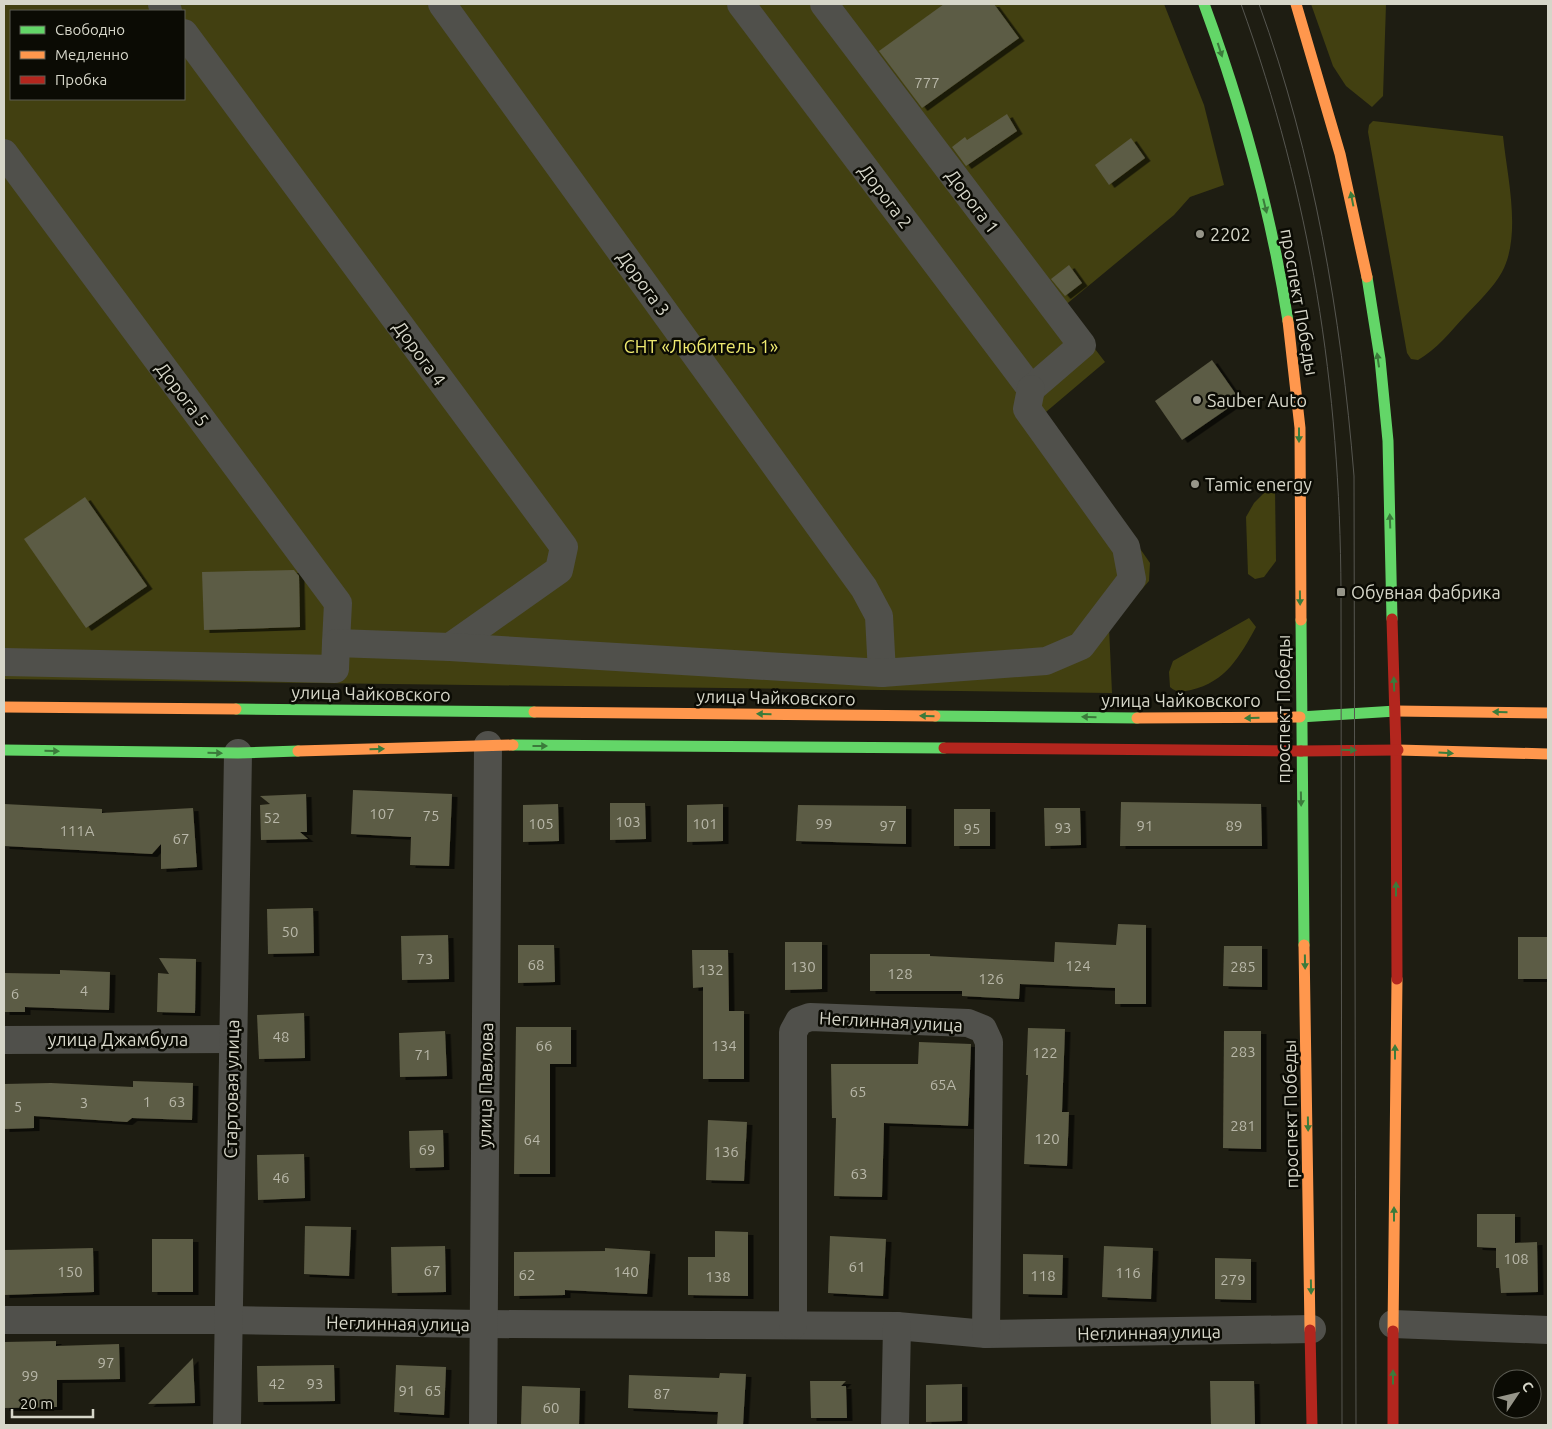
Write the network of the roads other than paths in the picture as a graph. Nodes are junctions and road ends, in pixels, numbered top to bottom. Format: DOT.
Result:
graph roads {
  1 [pos="442,4"];
  2 [pos="741,4"];
  3 [pos="824,4"];
  4 [pos="1204,4"];
  5 [pos="1296,4"];
  6 [pos="185,34"];
  7 [pos="4,153"];
  8 [pos="1031,389"];
  9 [pos="336,643"];
  10 [pos="450,647"];
  11 [pos="4,662"];
  12 [pos="882,673"];
  13 [pos="4,707"];
  14 [pos="1396,712"];
  15 [pos="1548,713"];
  16 [pos="1300,716"];
  17 [pos="488,746"];
  18 [pos="4,750"];
  19 [pos="1301,750"];
  20 [pos="1398,750"];
  21 [pos="238,753"];
  22 [pos="1548,754"];
  23 [pos="232,1039"];
  24 [pos="4,1040"];
  25 [pos="4,1320"];
  26 [pos="229,1320"];
  27 [pos="483,1324"];
  28 [pos="1393,1324"];
  29 [pos="793,1325"];
  30 [pos="897,1326"];
  31 [pos="1312,1329"];
  32 [pos="1548,1330"];
  33 [pos="986,1334"];
  34 [pos="227,1425"];
  35 [pos="483,1425"];
  36 [pos="895,1425"];
  37 [pos="1312,1425"];
  38 [pos="1393,1425"];
  1 -- 12 [label="street, Дорога 3"];
  2 -- 8 [label="street, Дорога 2"];
  3 -- 8 [label="street, Дорога 1"];
  4 -- 16 [label="main road, проспект Победы, one-way"];
  14 -- 5 [label="main road, one-way"];
  6 -- 10 [label="street, Дорога 4"];
  7 -- 9 [label="street, Дорога 5"];
  8 -- 12 [label="street"];
  9 -- 10 [label="street"];
  9 -- 11 [label="street, Дорога 5"];
  10 -- 12 [label="street"];
  16 -- 13 [label="main road, улица Чайковского, one-way"];
  15 -- 14 [label="main road, улица Чайковского, one-way"];
  14 -- 16 [label="main road, улица Чайковского"];
  14 -- 20 [label="main road"];
  16 -- 19 [label="main road, проспект Победы"];
  17 -- 19 [label="main road, one-way"];
  21 -- 17 [label="main road, one-way"];
  17 -- 27 [label="street, улица Павлова"];
  18 -- 21 [label="main road, one-way"];
  19 -- 20 [label="main road, one-way"];
  19 -- 31 [label="main road, проспект Победы, one-way"];
  20 -- 22 [label="main road, one-way"];
  28 -- 20 [label="main road, one-way"];
  21 -- 23 [label="street, Стартовая улица"];
  23 -- 24 [label="street, улица Джамбула"];
  23 -- 26 [label="street, Стартовая улица"];
  25 -- 26 [label="street, Неглинная улица"];
  26 -- 27 [label="street, Неглинная улица"];
  26 -- 34 [label="street, Стартовая улица"];
  27 -- 29 [label="street, Неглинная улица"];
  27 -- 35 [label="street, улица Павлова"];
  28 -- 32 [label="street"];
  38 -- 28 [label="main road, one-way"];
  29 -- 30 [label="street, Неглинная улица"];
  29 -- 33 [label="street, Неглинная улица"];
  30 -- 33 [label="street, Неглинная улица"];
  30 -- 36 [label="street"];
  31 -- 33 [label="street, Неглинная улица"];
  31 -- 37 [label="main road, проспект Победы"];
}
